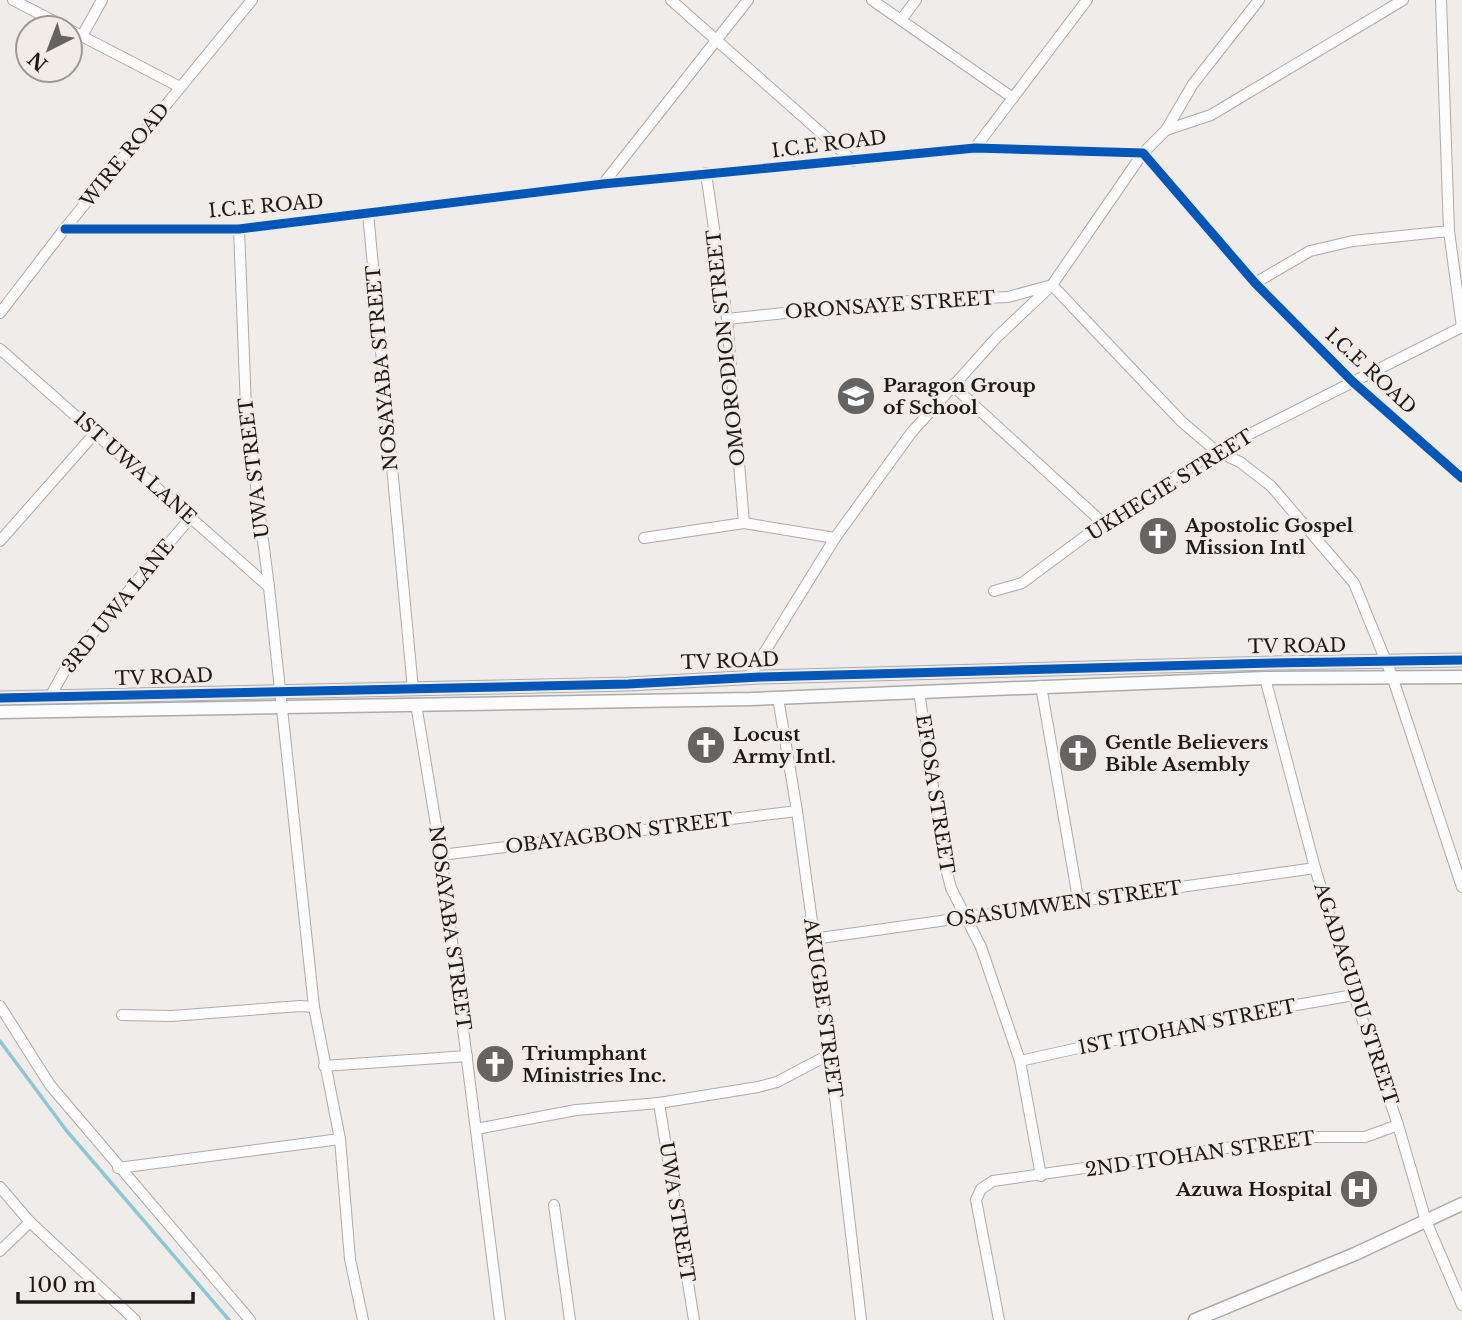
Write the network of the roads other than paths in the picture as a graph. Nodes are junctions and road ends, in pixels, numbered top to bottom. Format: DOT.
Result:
graph roads {
  1 [pos="13,0"];
  2 [pos="102,0"];
  3 [pos="252,0"];
  4 [pos="671,0"];
  5 [pos="748,0"];
  6 [pos="872,0"];
  7 [pos="916,0"];
  8 [pos="1087,0"];
  9 [pos="1259,0"];
  10 [pos="1403,0"];
  11 [pos="1441,0"];
  12 [pos="40,14"];
  13 [pos="901,20"];
  14 [pos="84,32"];
  15 [pos="84,37"];
  16 [pos="716,42"];
  17 [pos="180,87"];
  18 [pos="1013,98"];
  19 [pos="1167,130"];
  20 [pos="975,148"];
  21 [pos="1143,153"];
  22 [pos="853,161"];
  23 [pos="706,173"];
  24 [pos="603,184"];
  25 [pos="368,213"];
  26 [pos="65,229"];
  27 [pos="239,229"];
  28 [pos="1449,231"];
  29 [pos="1255,283"];
  30 [pos="1052,285"];
  31 [pos="0,313"];
  32 [pos="727,319"];
  33 [pos="1462,327"];
  34 [pos="0,349"];
  35 [pos="1353,382"];
  36 [pos="952,385"];
  37 [pos="96,432"];
  38 [pos="1216,451"];
  39 [pos="1462,478"];
  40 [pos="191,517"];
  41 [pos="744,523"];
  42 [pos="1103,523"];
  43 [pos="644,538"];
  44 [pos="835,538"];
  45 [pos="0,541"];
  46 [pos="269,587"];
  47 [pos="994,591"];
  48 [pos="1462,660"];
  49 [pos="1388,662"];
  50 [pos="1392,676"];
  51 [pos="1462,677"];
  52 [pos="748,678"];
  53 [pos="1265,678"];
  54 [pos="678,681"];
  55 [pos="1041,686"];
  56 [pos="278,690"];
  57 [pos="413,690"];
  58 [pos="919,691"];
  59 [pos="50,697"];
  60 [pos="0,698"];
  61 [pos="778,698"];
  62 [pos="682,700"];
  63 [pos="416,704"];
  64 [pos="280,706"];
  65 [pos="0,712"];
  66 [pos="797,811"];
  67 [pos="441,855"];
  68 [pos="1315,868"];
  69 [pos="1462,887"];
  70 [pos="1079,904"];
  71 [pos="968,916"];
  72 [pos="813,939"];
  73 [pos="1354,995"];
  74 [pos="0,1006"];
  75 [pos="314,1007"];
  76 [pos="122,1015"];
  77 [pos="830,1054"];
  78 [pos="467,1056"];
  79 [pos="1020,1060"];
  80 [pos="324,1066"];
  81 [pos="659,1103"];
  82 [pos="1398,1125"];
  83 [pos="476,1129"];
  84 [pos="341,1139"];
  85 [pos="118,1168"];
  86 [pos="1041,1176"];
  87 [pos="0,1187"];
  88 [pos="1462,1204"];
  89 [pos="554,1205"];
  90 [pos="1426,1221"];
  91 [pos="30,1222"];
  92 [pos="0,1251"];
  93 [pos="1462,1305"];
  94 [pos="135,1320"];
  95 [pos="250,1320"];
  96 [pos="363,1320"];
  97 [pos="500,1320"];
  98 [pos="570,1320"];
  99 [pos="694,1320"];
  100 [pos="861,1320"];
  101 [pos="999,1320"];
  102 [pos="1195,1320"];
  1 -- 12 [label="street"];
  2 -- 14 [label="street"];
  3 -- 17 [label="street, WIRE ROAD"];
  4 -- 16 [label="street"];
  5 -- 16 [label="street"];
  6 -- 13 [label="street"];
  7 -- 13 [label="street"];
  8 -- 18 [label="street"];
  9 -- 19 [label="street"];
  10 -- 19 [label="street"];
  11 -- 28 [label="street"];
  13 -- 18 [label="street"];
  15 -- 17 [label="street"];
  16 -- 22 [label="street"];
  16 -- 24 [label="street"];
  17 -- 26 [label="street, WIRE ROAD"];
  18 -- 20 [label="street"];
  19 -- 21 [label="street"];
  20 -- 21 [label="street, I.C.E ROAD"];
  20 -- 22 [label="street, I.C.E ROAD"];
  21 -- 29 [label="street, I.C.E ROAD"];
  21 -- 30 [label="street"];
  22 -- 23 [label="street, I.C.E ROAD"];
  23 -- 24 [label="street, I.C.E ROAD"];
  23 -- 32 [label="street, OMORODION STREET"];
  24 -- 25 [label="street, I.C.E ROAD"];
  25 -- 27 [label="street, I.C.E ROAD"];
  25 -- 57 [label="street, NOSAYABA STREET"];
  26 -- 27 [label="street, I.C.E ROAD"];
  26 -- 31 [label="street, WIRE ROAD"];
  27 -- 46 [label="street, UWA STREET"];
  28 -- 29 [label="street"];
  28 -- 33 [label="street"];
  29 -- 35 [label="street, I.C.E ROAD"];
  30 -- 32 [label="street, ORONSAYE STREET"];
  30 -- 36 [label="street"];
  30 -- 38 [label="street"];
  32 -- 41 [label="street, OMORODION STREET"];
  33 -- 35 [label="street, UKHEGIE STREET"];
  34 -- 37 [label="street, 1ST UWA LANE"];
  35 -- 38 [label="street, UKHEGIE STREET"];
  35 -- 39 [label="street, I.C.E ROAD"];
  36 -- 42 [label="street"];
  36 -- 44 [label="street"];
  37 -- 40 [label="street, 1ST UWA LANE"];
  37 -- 45 [label="street"];
  38 -- 42 [label="street, UKHEGIE STREET"];
  38 -- 49 [label="street"];
  40 -- 46 [label="street, 1ST UWA LANE"];
  40 -- 59 [label="street, 3RD UWA LANE"];
  41 -- 43 [label="street"];
  41 -- 44 [label="street"];
  42 -- 47 [label="street, UKHEGIE STREET"];
  44 -- 52 [label="street"];
  46 -- 56 [label="street, UWA STREET"];
  48 -- 49 [label="street, TV ROAD"];
  49 -- 50 [label="street"];
  49 -- 52 [label="street, TV ROAD"];
  50 -- 51 [label="street, TV ROAD"];
  50 -- 53 [label="street, TV ROAD"];
  50 -- 69 [label="street"];
  52 -- 54 [label="street, TV ROAD"];
  53 -- 55 [label="street, TV ROAD"];
  53 -- 68 [label="street, AGADAGUDU STREET"];
  54 -- 57 [label="street, TV ROAD"];
  54 -- 62 [label="street"];
  55 -- 58 [label="street, TV ROAD"];
  55 -- 70 [label="street"];
  56 -- 57 [label="street, TV ROAD"];
  56 -- 59 [label="street, TV ROAD"];
  56 -- 64 [label="street, UWA STREET"];
  58 -- 61 [label="street, TV ROAD"];
  58 -- 71 [label="street, EFOSA STREET"];
  59 -- 60 [label="street, TV ROAD"];
  61 -- 62 [label="street, TV ROAD"];
  61 -- 66 [label="street, AKUGBE STREET"];
  62 -- 63 [label="street, TV ROAD"];
  63 -- 64 [label="street, TV ROAD"];
  63 -- 67 [label="street, NOSAYABA STREET"];
  64 -- 65 [label="street, TV ROAD"];
  64 -- 75 [label="street, UWA STREET"];
  66 -- 67 [label="street, OBAYAGBON STREET"];
  66 -- 72 [label="street, AKUGBE STREET"];
  67 -- 78 [label="street, NOSAYABA STREET"];
  68 -- 70 [label="street, OSASUMWEN STREET"];
  68 -- 73 [label="street, AGADAGUDU STREET"];
  70 -- 71 [label="street, OSASUMWEN STREET"];
  71 -- 72 [label="street, OSASUMWEN STREET"];
  71 -- 79 [label="street, EFOSA STREET"];
  72 -- 77 [label="street, AKUGBE STREET"];
  73 -- 79 [label="street, 1ST ITOHAN STREET"];
  73 -- 82 [label="street, AGADAGUDU STREET"];
  74 -- 85 [label="street"];
  75 -- 76 [label="street"];
  75 -- 80 [label="street, UWA STREET"];
  77 -- 81 [label="street"];
  77 -- 100 [label="street, AKUGBE STREET"];
  78 -- 80 [label="street"];
  78 -- 83 [label="street, NOSAYABA STREET"];
  79 -- 86 [label="street, EFOSA STREET"];
  80 -- 84 [label="street, UWA STREET"];
  81 -- 83 [label="street"];
  81 -- 99 [label="street, UWA STREET"];
  82 -- 86 [label="street, 2ND ITOHAN STREET"];
  82 -- 90 [label="street, AGADAGUDU STREET"];
  83 -- 97 [label="street, NOSAYABA STREET"];
  84 -- 85 [label="street"];
  84 -- 96 [label="street, UWA STREET"];
  85 -- 95 [label="street"];
  86 -- 101 [label="street, 2ND ITOHAN STREET"];
  87 -- 91 [label="street"];
  88 -- 90 [label="street"];
  89 -- 98 [label="street"];
  90 -- 93 [label="street, AGADAGUDU STREET"];
  90 -- 102 [label="street"];
  91 -- 92 [label="street"];
  91 -- 94 [label="street"];
}
